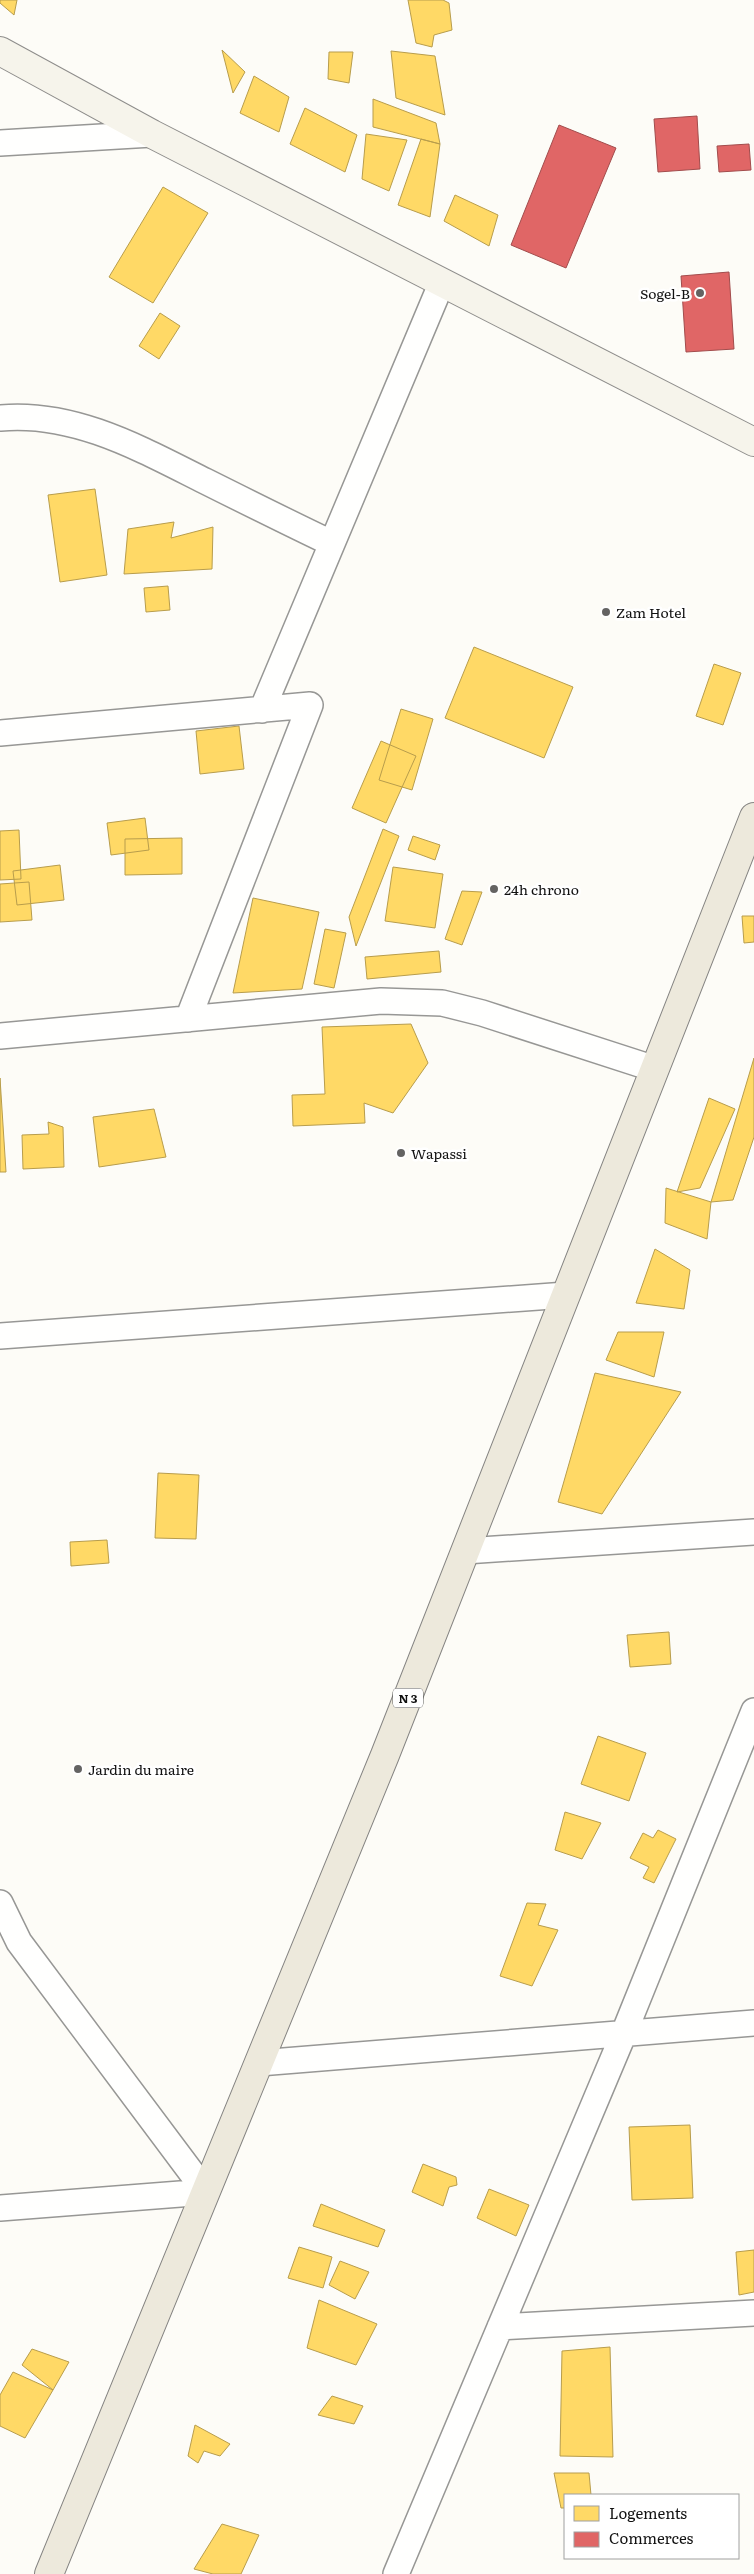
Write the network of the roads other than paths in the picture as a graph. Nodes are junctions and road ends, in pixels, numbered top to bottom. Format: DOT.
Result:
graph roads {
  1 [pos="0,51"];
  2 [pos="152,134"];
  3 [pos="0,143"];
  4 [pos="442,282"];
  5 [pos="0,418"];
  6 [pos="754,442"];
  7 [pos="331,544"];
  8 [pos="262,710"];
  9 [pos="0,733"];
  10 [pos="754,817"];
  11 [pos="188,1020"];
  12 [pos="0,1036"];
  13 [pos="655,1069"];
  14 [pos="566,1295"];
  15 [pos="0,1336"];
  16 [pos="754,1532"];
  17 [pos="465,1551"];
  18 [pos="754,1711"];
  19 [pos="0,1903"];
  20 [pos="754,2023"];
  21 [pos="624,2033"];
  22 [pos="259,2063"];
  23 [pos="206,2192"];
  24 [pos="0,2208"];
  25 [pos="754,2312"];
  26 [pos="500,2327"];
  27 [pos="49,2574"];
  28 [pos="396,2574"];
  1 -- 2 [label="street"];
  2 -- 3 [label="street"];
  2 -- 4 [label="street"];
  4 -- 6 [label="street"];
  4 -- 7 [label="street"];
  5 -- 7 [label="street"];
  7 -- 8 [label="street"];
  8 -- 9 [label="street"];
  8 -- 11 [label="street"];
  10 -- 13 [label="main road, N 3"];
  11 -- 12 [label="street"];
  11 -- 13 [label="street"];
  13 -- 14 [label="main road, N 3"];
  14 -- 15 [label="street"];
  14 -- 17 [label="main road, N 3"];
  16 -- 17 [label="street"];
  17 -- 22 [label="main road, N 3"];
  18 -- 21 [label="street"];
  19 -- 23 [label="street"];
  20 -- 21 [label="street"];
  21 -- 22 [label="street"];
  21 -- 26 [label="street"];
  22 -- 23 [label="main road, N 3"];
  23 -- 24 [label="street"];
  23 -- 27 [label="main road, N 3"];
  25 -- 26 [label="street"];
  26 -- 28 [label="street"];
}
